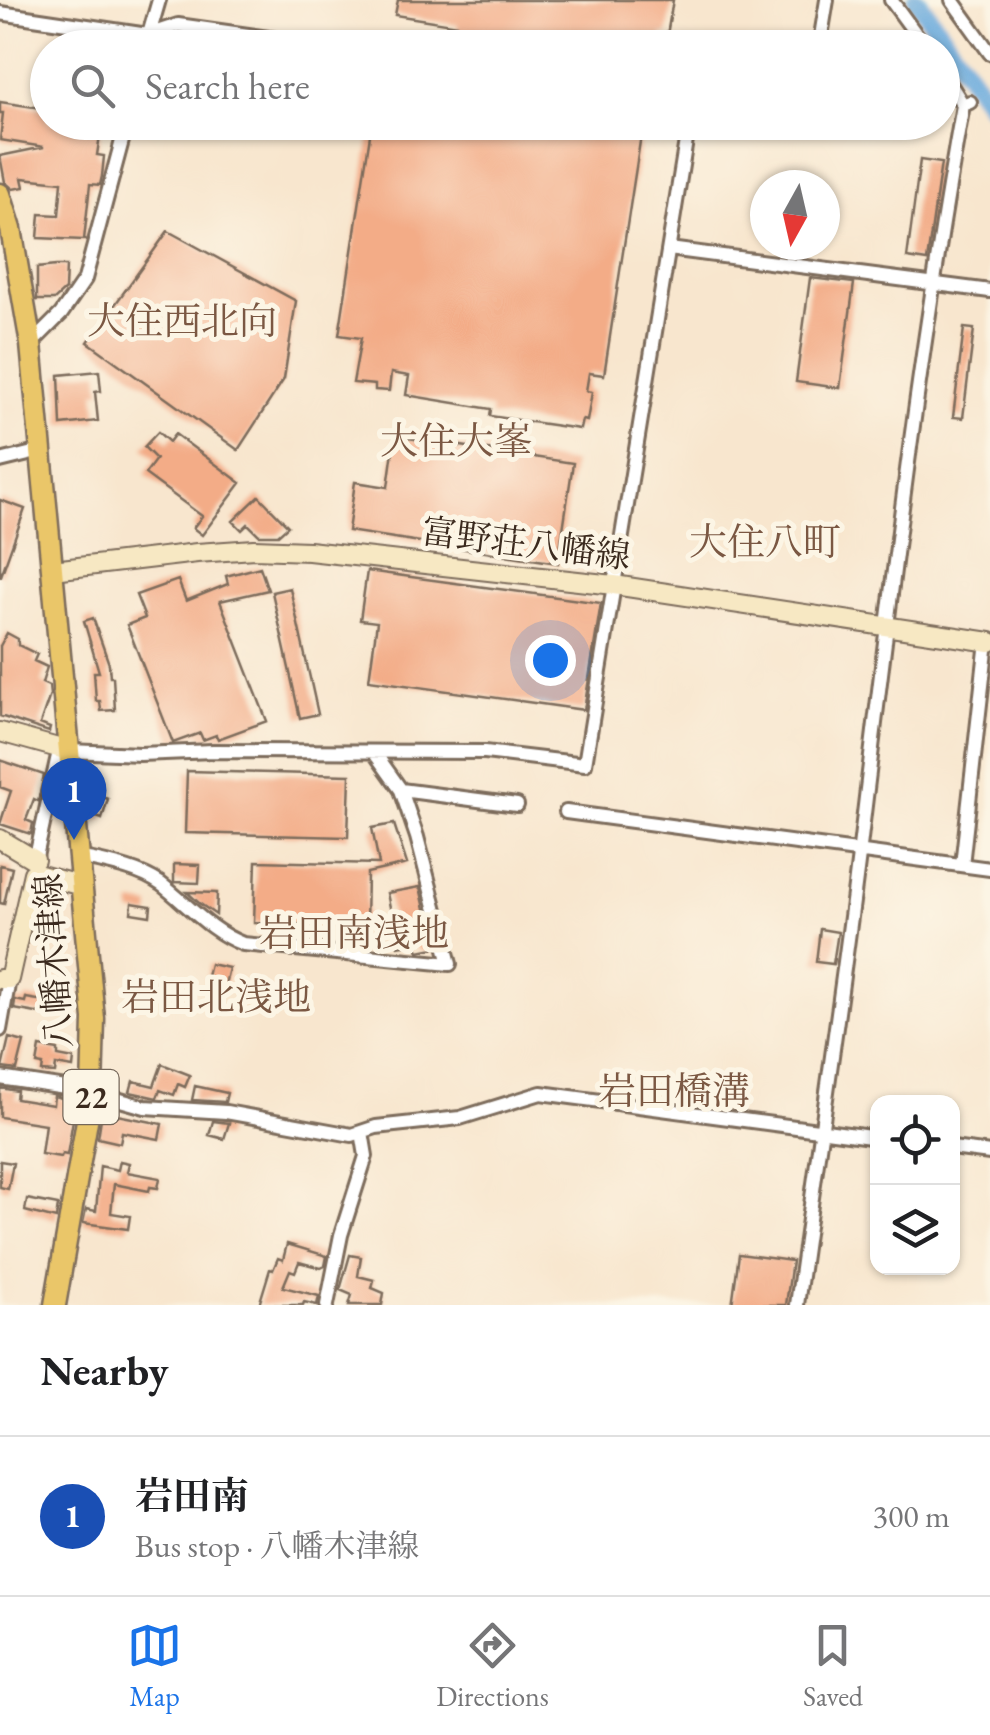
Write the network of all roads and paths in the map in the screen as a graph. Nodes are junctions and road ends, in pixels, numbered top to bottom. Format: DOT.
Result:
graph roads {
  1 [pos="159,0"];
  2 [pos="827,0"];
  3 [pos="891,0"];
  4 [pos="952,0"];
  5 [pos="0,13"];
  6 [pos="89,30"];
  7 [pos="150,30"];
  8 [pos="170,30"];
  9 [pos="207,30"];
  10 [pos="823,30"];
  11 [pos="913,30"];
  12 [pos="990,52"];
  13 [pos="122,140"];
  14 [pos="687,140"];
  15 [pos="952,140"];
  16 [pos="0,194"];
  17 [pos="668,249"];
  18 [pos="932,283"];
  19 [pos="990,291"];
  20 [pos="32,344"];
  21 [pos="42,451"];
  22 [pos="0,461"];
  23 [pos="53,570"];
  24 [pos="614,585"];
  25 [pos="885,626"];
  26 [pos="988,642"];
  27 [pos="0,732"];
  28 [pos="64,751"];
  29 [pos="374,752"];
  30 [pos="401,790"];
  31 [pos="517,805"];
  32 [pos="566,812"];
  33 [pos="0,839"];
  34 [pos="859,851"];
  35 [pos="79,857"];
  36 [pos="962,865"];
  37 [pos="34,867"];
  38 [pos="990,869"];
  39 [pos="82,886"];
  40 [pos="4,979"];
  41 [pos="0,1028"];
  42 [pos="0,1078"];
  43 [pos="92,1092"];
  44 [pos="820,1130"];
  45 [pos="362,1132"];
  46 [pos="870,1137"];
  47 [pos="960,1149"];
  48 [pos="990,1153"];
  49 [pos="55,1305"];
  50 [pos="327,1305"];
  51 [pos="797,1305"];
  1 -- 7 [label="street"];
  2 -- 10 [label="street"];
  3 -- 11 [label="street"];
  4 -- 12 [label="street"];
  5 -- 6 [label="street"];
  8 -- 9 [label="street"];
  13 -- 20 [label="street"];
  14 -- 17 [label="street"];
  15 -- 18 [label="street"];
  16 -- 20 [label="main road, 八幡木津線 / 22"];
  17 -- 18 [label="street"];
  17 -- 24 [label="street"];
  18 -- 19 [label="street"];
  18 -- 25 [label="street"];
  20 -- 21 [label="main road, 八幡木津線 / 22"];
  21 -- 22 [label="street"];
  21 -- 23 [label="main road, 八幡木津線 / 22"];
  23 -- 24 [label="main road, 富野荘八幡線"];
  23 -- 28 [label="main road, 八幡木津線 / 22"];
  24 -- 25 [label="main road, 富野荘八幡線"];
  24 -- 29 [label="street"];
  25 -- 26 [label="main road, 富野荘八幡線"];
  25 -- 34 [label="street"];
  26 -- 36 [label="street"];
  27 -- 28 [label="main road"];
  28 -- 29 [label="street"];
  28 -- 35 [label="main road, 八幡木津線 / 22"];
  28 -- 37 [label="street"];
  29 -- 30 [label="street"];
  30 -- 31 [label="street"];
  30 -- 35 [label="street"];
  32 -- 34 [label="street"];
  33 -- 37 [label="main road"];
  34 -- 36 [label="street"];
  34 -- 44 [label="street"];
  35 -- 39 [label="main road, 八幡木津線 / 22"];
  36 -- 38 [label="street"];
  37 -- 39 [label="main road"];
  37 -- 40 [label="main road"];
  39 -- 43 [label="main road, 八幡木津線 / 22"];
  40 -- 41 [label="street"];
  42 -- 43 [label="street"];
  43 -- 45 [label="street"];
  43 -- 49 [label="main road, 八幡木津線 / 22"];
  44 -- 45 [label="street"];
  44 -- 46 [label="street"];
  44 -- 51 [label="street"];
  45 -- 50 [label="street"];
  47 -- 48 [label="street"];
}
